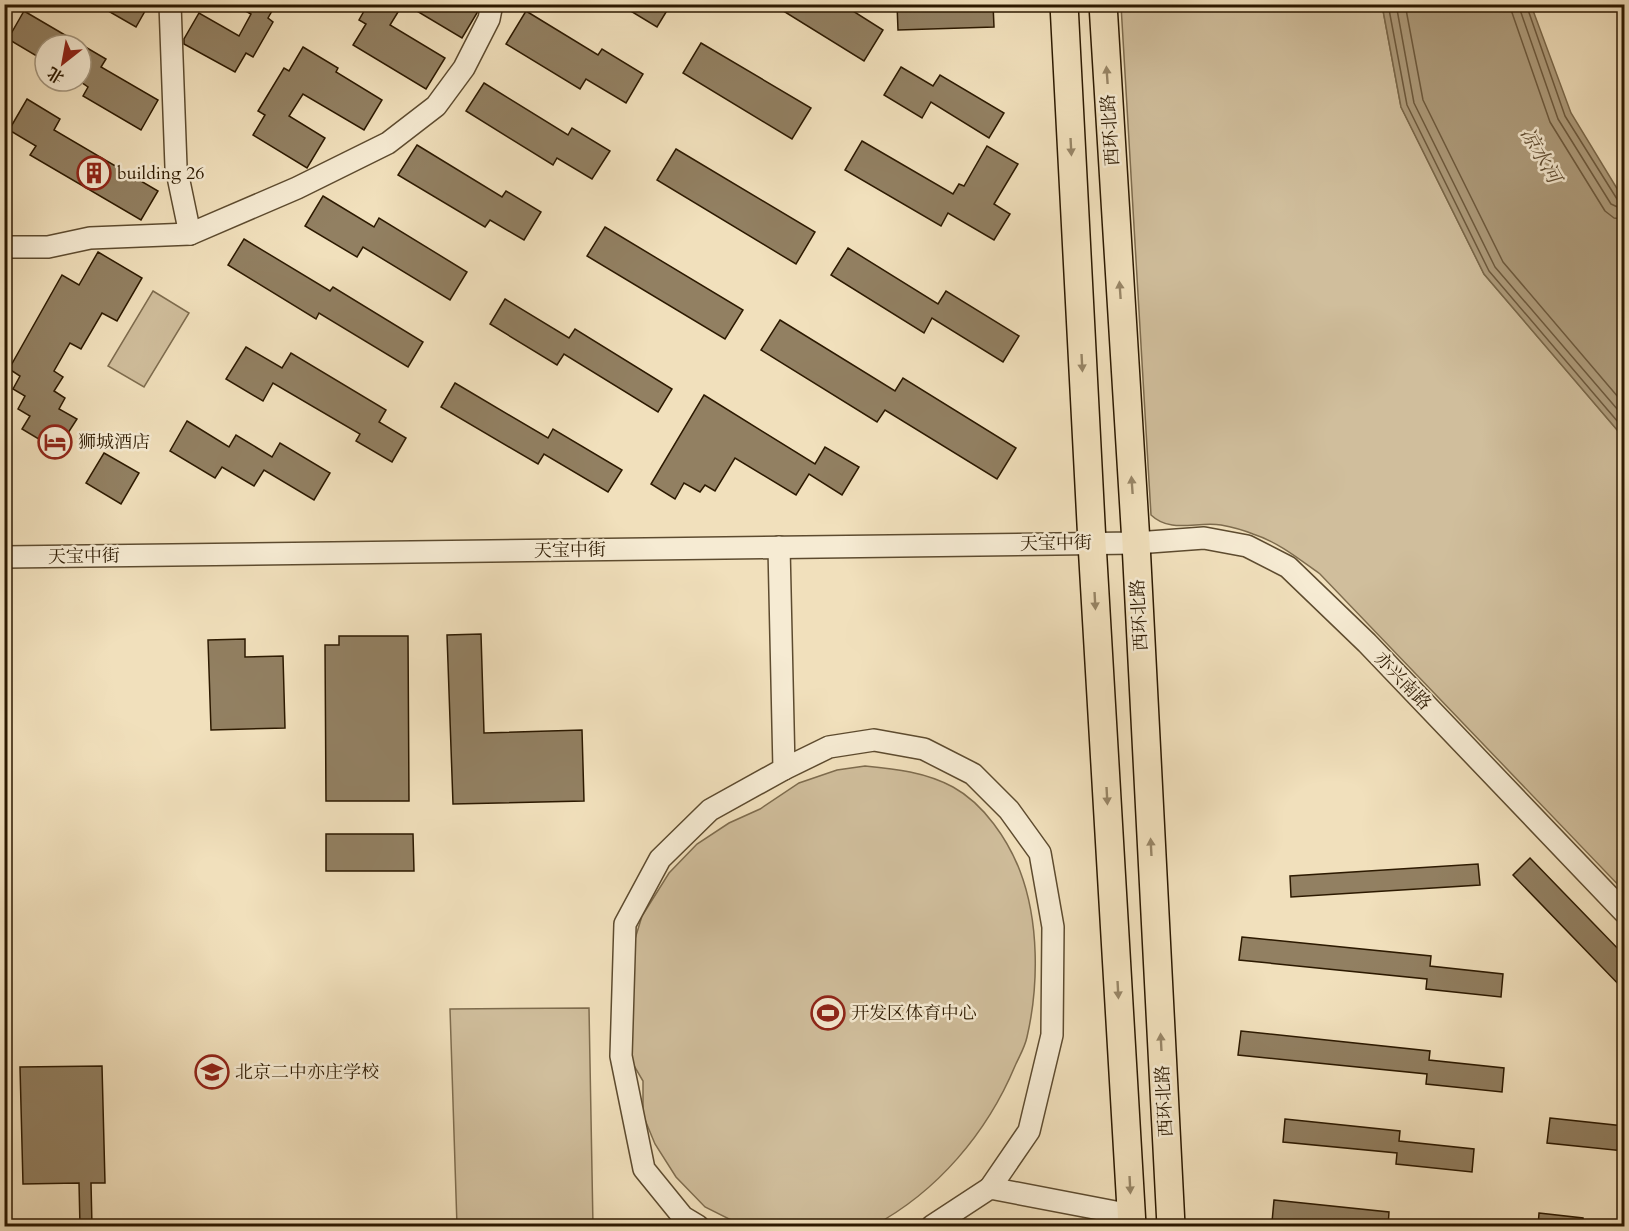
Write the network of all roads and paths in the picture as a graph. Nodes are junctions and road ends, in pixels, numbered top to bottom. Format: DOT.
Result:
graph roads {
  1 [pos="170,4"];
  2 [pos="492,4"];
  3 [pos="1064,4"];
  4 [pos="1103,4"];
  5 [pos="190,234"];
  6 [pos="4,247"];
  7 [pos="1092,543"];
  8 [pos="1136,543"];
  9 [pos="779,547"];
  10 [pos="4,557"];
  11 [pos="784,769"];
  12 [pos="1624,912"];
  13 [pos="990,1188"];
  14 [pos="1132,1221"];
  15 [pos="698,1227"];
  16 [pos="932,1227"];
  17 [pos="1170,1227"];
  1 -- 5 [label="street"];
  2 -- 5 [label="street"];
  3 -- 7 [label="main road, one-way"];
  8 -- 4 [label="main road, 西环北路, one-way"];
  5 -- 6 [label="street"];
  7 -- 8 [label="street, 天宝中街"];
  7 -- 9 [label="street, 天宝中街"];
  7 -- 14 [label="main road, one-way"];
  8 -- 12 [label="street, 亦兴南路"];
  17 -- 8 [label="main road, 西环北路, one-way"];
  9 -- 10 [label="street, 天宝中街"];
  9 -- 11 [label="street"];
  11 -- 13 [label="street"];
  11 -- 15 [label="street"];
  13 -- 14 [label="street"];
  13 -- 16 [label="street"];
}
